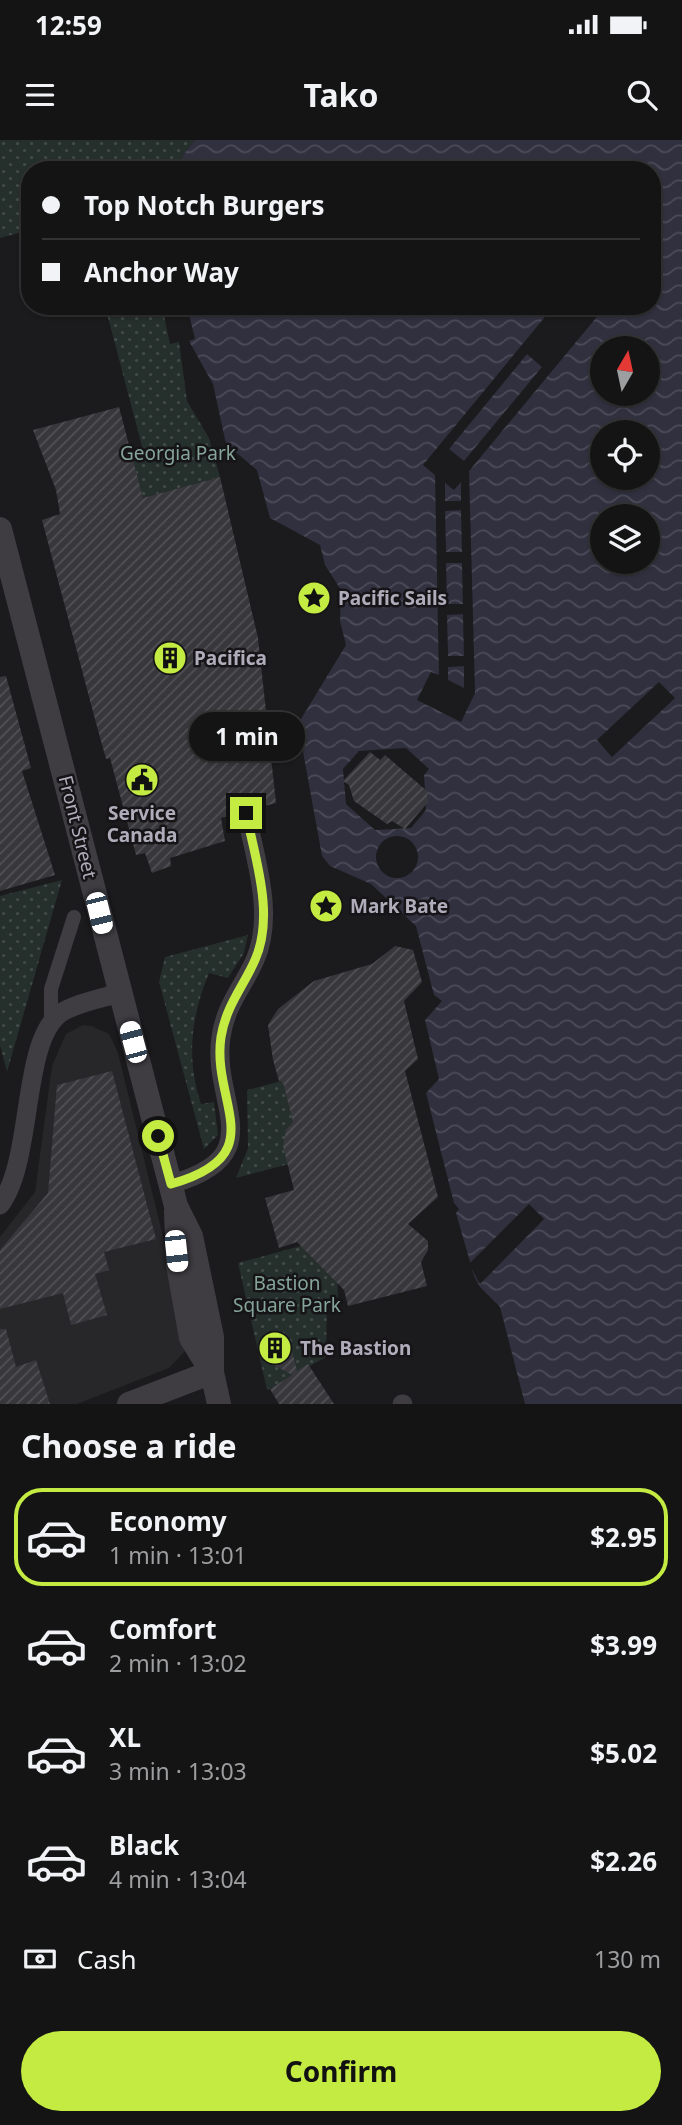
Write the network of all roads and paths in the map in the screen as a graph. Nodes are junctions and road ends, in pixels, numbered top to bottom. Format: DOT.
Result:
graph roads {
  1 [pos="0,529"];
  2 [pos="246,813"];
  3 [pos="74,917"];
  4 [pos="120,993"];
  5 [pos="51,1020"];
  6 [pos="173,1195"];
  7 [pos="0,1205"];
  8 [pos="212,1372"];
  9 [pos="129,1404"];
  10 [pos="219,1404"];
  1 -- 4 [label="street, Front Street"];
  2 -- 6 [label="street"];
  3 -- 5 [label="street"];
  4 -- 5 [label="street"];
  4 -- 6 [label="street, Front Street"];
  5 -- 7 [label="street"];
  6 -- 8 [label="street, Front Street"];
  8 -- 9 [label="street"];
  8 -- 10 [label="street, Front Street"];
}
